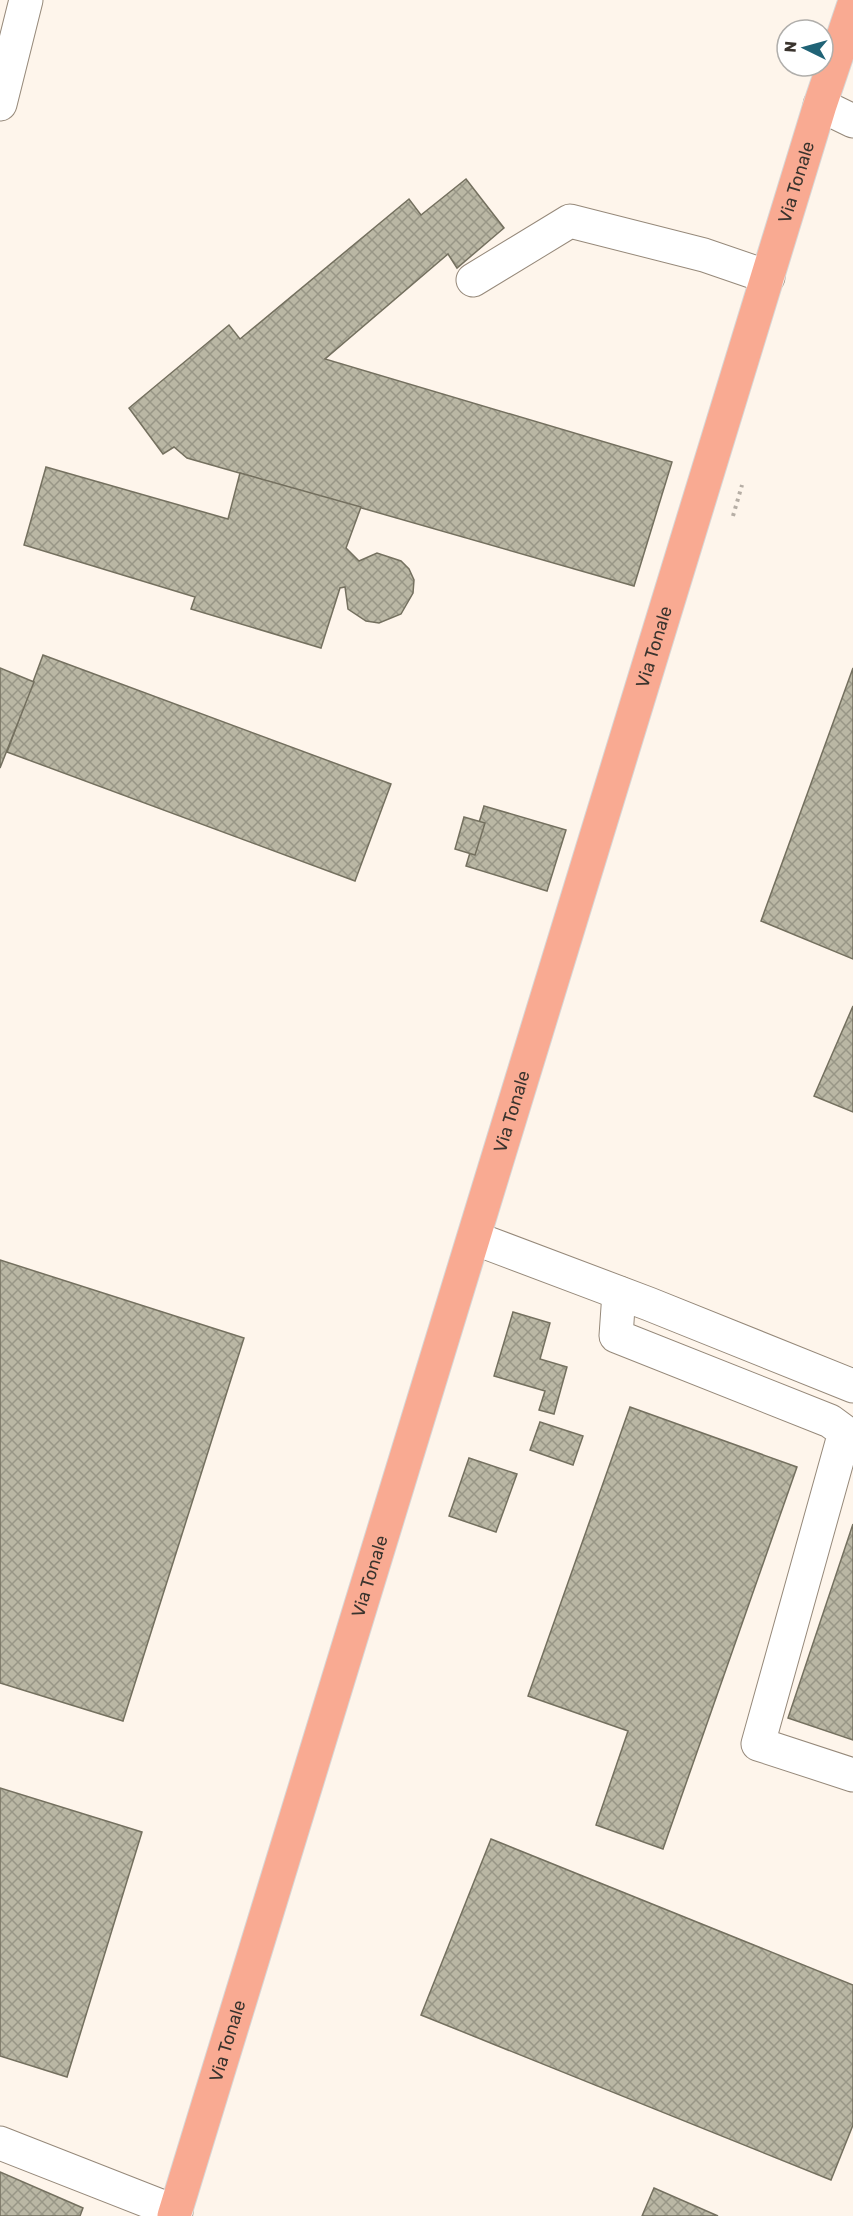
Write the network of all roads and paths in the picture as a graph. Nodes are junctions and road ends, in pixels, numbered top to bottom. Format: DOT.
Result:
graph roads {
  1 [pos="27,0"];
  2 [pos="853,7"];
  3 [pos="0,104"];
  4 [pos="820,105"];
  5 [pos="853,121"];
  6 [pos="768,277"];
  7 [pos="473,280"];
  8 [pos="474,1239"];
  9 [pos="619,1293"];
  10 [pos="853,1386"];
  11 [pos="853,1775"];
  12 [pos="0,2144"];
  13 [pos="175,2214"];
  1 -- 3 [label="street"];
  2 -- 4 [label="main road, Via Tonale"];
  4 -- 5 [label="street"];
  4 -- 6 [label="main road, Via Tonale"];
  6 -- 7 [label="street"];
  6 -- 8 [label="main road, Via Tonale"];
  8 -- 9 [label="street"];
  8 -- 13 [label="main road, Via Tonale"];
  9 -- 10 [label="street"];
  9 -- 11 [label="street"];
  12 -- 13 [label="street"];
}
